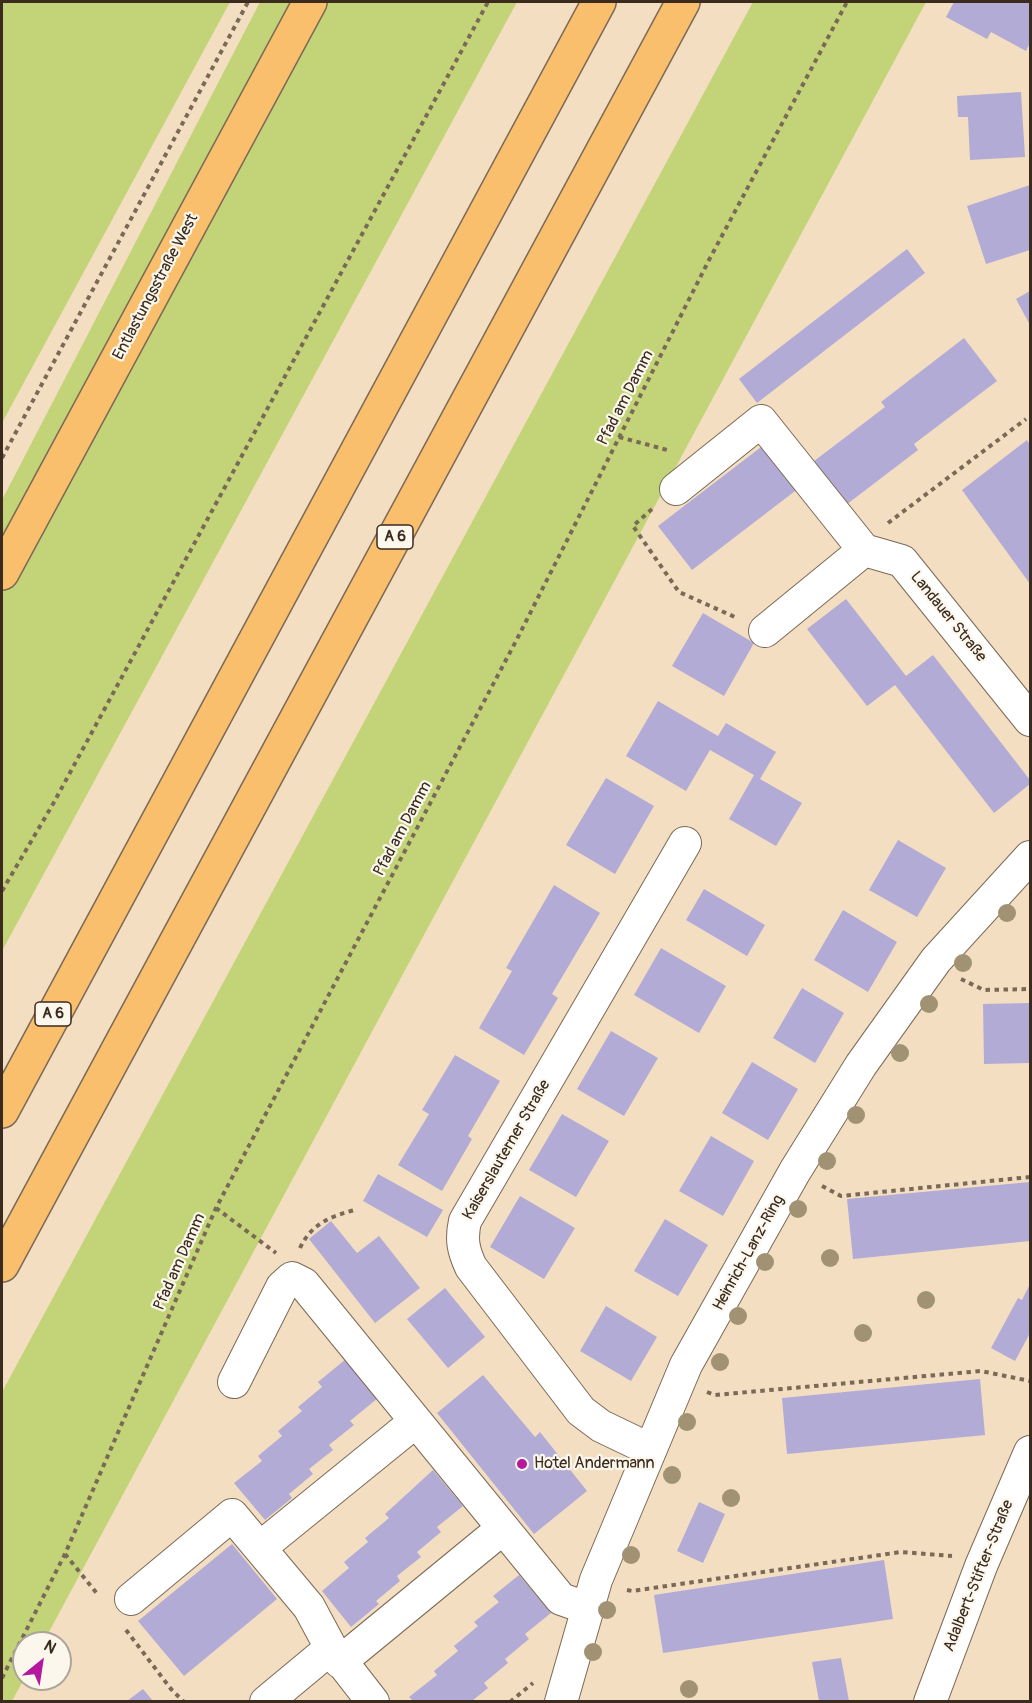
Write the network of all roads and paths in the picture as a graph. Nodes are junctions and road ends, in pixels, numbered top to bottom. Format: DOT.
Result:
graph roads {
  1 [pos="248,2"];
  2 [pos="310,2"];
  3 [pos="488,2"];
  4 [pos="599,2"];
  5 [pos="684,2"];
  6 [pos="847,2"];
  7 [pos="1026,419"];
  8 [pos="619,437"];
  9 [pos="2,458"];
  10 [pos="676,489"];
  11 [pos="861,548"];
  12 [pos="2,573"];
  13 [pos="765,631"];
  14 [pos="1030,720"];
  15 [pos="685,843"];
  16 [pos="1030,857"];
  17 [pos="2,891"];
  18 [pos="936,960"];
  19 [pos="1030,989"];
  20 [pos="2,1111"];
  21 [pos="795,1171"];
  22 [pos="1030,1177"];
  23 [pos="216,1208"];
  24 [pos="356,1210"];
  25 [pos="2,1265"];
  26 [pos="292,1271"];
  27 [pos="679,1380"];
  28 [pos="1030,1381"];
  29 [pos="234,1382"];
  30 [pos="415,1422"];
  31 [pos="649,1449"];
  32 [pos="1030,1452"];
  33 [pos="502,1529"];
  34 [pos="261,1547"];
  35 [pos="981,1566"];
  36 [pos="592,1594"];
  37 [pos="131,1599"];
  38 [pos="336,1655"];
  39 [pos="2,1678"];
  40 [pos="266,1701"];
  41 [pos="373,1701"];
  42 [pos="561,1701"];
  43 [pos="930,1701"];
  1 -- 9 [label="path"];
  2 -- 12 [label="main road, Entlastungsstraße West"];
  3 -- 17 [label="path"];
  4 -- 20 [label="main road, A 6"];
  5 -- 25 [label="main road, A 6"];
  6 -- 8 [label="path, Pfad am Damm"];
  7 -- 11 [label="path"];
  8 -- 10 [label="path"];
  8 -- 23 [label="path, Pfad am Damm"];
  10 -- 11 [label="street"];
  10 -- 13 [label="path"];
  11 -- 13 [label="street"];
  11 -- 14 [label="street, Landauer Straße"];
  15 -- 31 [label="street, Kaiserslauterner Straße"];
  16 -- 18 [label="street, Heinrich-Lanz-Ring"];
  18 -- 19 [label="path"];
  18 -- 21 [label="street, Heinrich-Lanz-Ring"];
  21 -- 22 [label="path"];
  21 -- 27 [label="street, Heinrich-Lanz-Ring"];
  23 -- 26 [label="path"];
  23 -- 39 [label="path, Pfad am Damm"];
  24 -- 26 [label="path"];
  26 -- 29 [label="street"];
  26 -- 30 [label="street"];
  27 -- 28 [label="path"];
  27 -- 31 [label="street, Heinrich-Lanz-Ring"];
  30 -- 33 [label="street"];
  30 -- 34 [label="street"];
  31 -- 36 [label="street, Heinrich-Lanz-Ring"];
  32 -- 35 [label="street, Adalbert-Stifter-Straße"];
  33 -- 36 [label="street"];
  33 -- 38 [label="street"];
  34 -- 37 [label="street"];
  34 -- 38 [label="street"];
  35 -- 36 [label="path"];
  35 -- 43 [label="street, Adalbert-Stifter-Straße"];
  36 -- 42 [label="street, Heinrich-Lanz-Ring"];
  38 -- 40 [label="street"];
  38 -- 41 [label="street"];
}
